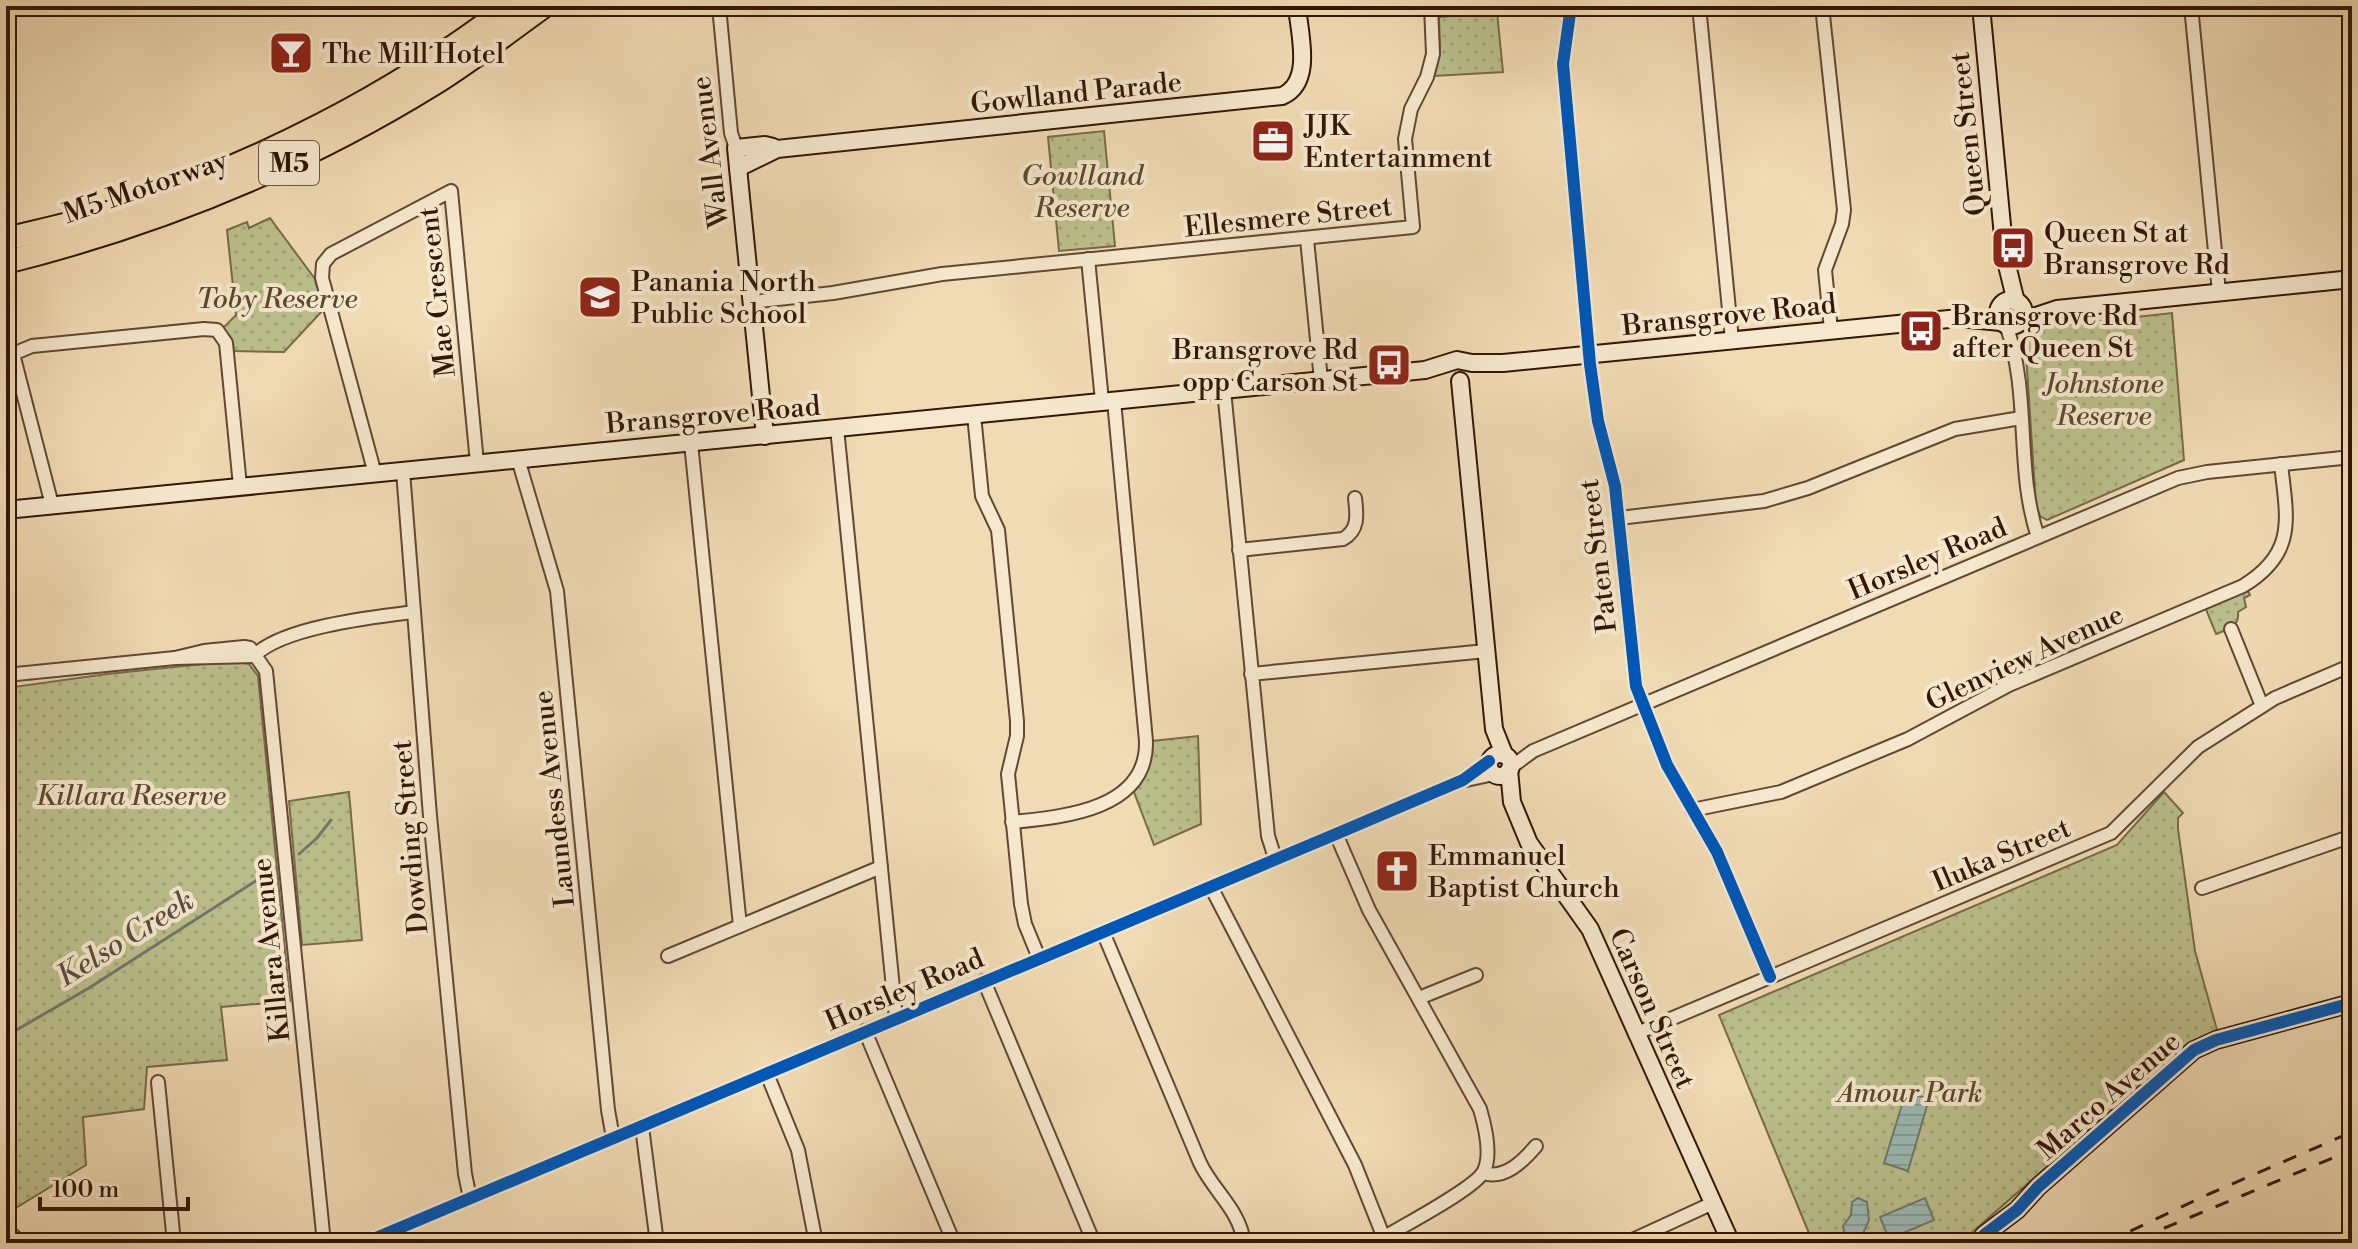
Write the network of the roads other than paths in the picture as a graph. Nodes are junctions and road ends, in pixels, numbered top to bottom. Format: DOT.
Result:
graph roads {
  1 [pos="510,6"];
  2 [pos="544,6"];
  3 [pos="719,6"];
  4 [pos="1297,6"];
  5 [pos="1431,6"];
  6 [pos="1571,6"];
  7 [pos="1699,6"];
  8 [pos="1822,6"];
  9 [pos="1981,6"];
  10 [pos="2191,6"];
  11 [pos="736,148"];
  12 [pos="777,149"];
  13 [pos="738,168"];
  14 [pos="6,239"];
  15 [pos="1307,239"];
  16 [pos="1088,259"];
  17 [pos="6,262"];
  18 [pos="2352,279"];
  19 [pos="2219,292"];
  20 [pos="751,302"];
  21 [pos="2010,314"];
  22 [pos="1831,330"];
  23 [pos="1732,340"];
  24 [pos="1590,354"];
  25 [pos="1459,372"];
  26 [pos="1321,380"];
  27 [pos="1224,390"];
  28 [pos="1108,401"];
  29 [pos="974,415"];
  30 [pos="2021,418"];
  31 [pos="837,428"];
  32 [pos="765,436"];
  33 [pos="691,443"];
  34 [pos="2352,457"];
  35 [pos="518,459"];
  36 [pos="477,463"];
  37 [pos="2281,464"];
  38 [pos="403,471"];
  39 [pos="375,474"];
  40 [pos="240,486"];
  41 [pos="1355,498"];
  42 [pos="52,505"];
  43 [pos="6,510"];
  44 [pos="1619,518"];
  45 [pos="2038,537"];
  46 [pos="1239,550"];
  47 [pos="414,612"];
  48 [pos="2231,629"];
  49 [pos="1486,651"];
  50 [pos="254,656"];
  51 [pos="2352,665"];
  52 [pos="1251,674"];
  53 [pos="6,675"];
  54 [pos="1642,705"];
  55 [pos="2262,706"];
  56 [pos="1500,765"];
  57 [pos="1692,810"];
  58 [pos="1012,822"];
  59 [pos="1336,834"];
  60 [pos="2352,836"];
  61 [pos="1275,858"];
  62 [pos="881,867"];
  63 [pos="1211,887"];
  64 [pos="2202,888"];
  65 [pos="740,926"];
  66 [pos="1103,932"];
  67 [pos="668,956"];
  68 [pos="1039,958"];
  69 [pos="1476,975"];
  70 [pos="1770,977"];
  71 [pos="984,981"];
  72 [pos="1419,998"];
  73 [pos="2352,1003"];
  74 [pos="896,1018"];
  75 [pos="865,1031"];
  76 [pos="1635,1034"];
  77 [pos="767,1074"];
  78 [pos="158,1082"];
  79 [pos="642,1127"];
  80 [pos="613,1138"];
  81 [pos="1536,1146"];
  82 [pos="1483,1173"];
  83 [pos="470,1198"];
  84 [pos="1713,1203"];
  85 [pos="6,1230"];
  86 [pos="383,1239"];
  87 [pos="1979,1239"];
  88 [pos="1385,1240"];
  89 [pos="22,1243"];
  90 [pos="174,1243"];
  91 [pos="324,1243"];
  92 [pos="364,1243"];
  93 [pos="657,1243"];
  94 [pos="816,1243"];
  95 [pos="954,1243"];
  96 [pos="1094,1243"];
  97 [pos="1244,1243"];
  98 [pos="1626,1243"];
  99 [pos="1731,1243"];
  1 -- 14 [label="highway, M5 Motorway / M5"];
  2 -- 17 [label="highway, M5 Motorway / M5"];
  3 -- 11 [label="street, Wall Avenue"];
  4 -- 12 [label="street, Gowlland Parade"];
  5 -- 15 [label="street, Ellesmere Street"];
  6 -- 24 [label="street, Paten Street"];
  7 -- 23 [label="street"];
  8 -- 22 [label="street"];
  9 -- 21 [label="street, Queen Street"];
  10 -- 19 [label="street"];
  11 -- 12 [label="street, Gowlland Parade"];
  11 -- 13 [label="street, Wall Avenue"];
  12 -- 13 [label="street, Gowlland Parade"];
  13 -- 20 [label="street, Wall Avenue"];
  15 -- 16 [label="street, Ellesmere Street"];
  15 -- 26 [label="street"];
  16 -- 20 [label="street, Ellesmere Street"];
  16 -- 28 [label="street"];
  18 -- 19 [label="street, Bransgrove Road"];
  19 -- 21 [label="street, Bransgrove Road"];
  20 -- 32 [label="street, Wall Avenue"];
  21 -- 22 [label="street, Bransgrove Road"];
  21 -- 30 [label="street, Queen Street"];
  22 -- 23 [label="street, Bransgrove Road"];
  23 -- 24 [label="street, Bransgrove Road"];
  24 -- 25 [label="street, Bransgrove Road"];
  24 -- 44 [label="street, Paten Street"];
  25 -- 26 [label="street, Bransgrove Road"];
  25 -- 49 [label="street, Carson Street"];
  26 -- 27 [label="street, Bransgrove Road"];
  27 -- 28 [label="street, Bransgrove Road"];
  27 -- 46 [label="street"];
  28 -- 29 [label="street, Bransgrove Road"];
  28 -- 58 [label="street"];
  29 -- 31 [label="street, Bransgrove Road"];
  29 -- 58 [label="street"];
  30 -- 44 [label="street"];
  30 -- 45 [label="street, Queen Street"];
  31 -- 32 [label="street, Bransgrove Road"];
  31 -- 62 [label="street"];
  32 -- 33 [label="street, Bransgrove Road"];
  33 -- 35 [label="street, Bransgrove Road"];
  33 -- 65 [label="street"];
  34 -- 37 [label="street, Horsley Road"];
  35 -- 36 [label="street, Bransgrove Road"];
  35 -- 80 [label="street, Laundess Avenue"];
  36 -- 38 [label="street, Bransgrove Road"];
  36 -- 39 [label="street, Mae Crescent"];
  37 -- 45 [label="street, Horsley Road"];
  37 -- 57 [label="street, Glenview Avenue"];
  38 -- 39 [label="street, Bransgrove Road"];
  38 -- 47 [label="street, Dowding Street"];
  39 -- 40 [label="street, Bransgrove Road"];
  40 -- 42 [label="street, Bransgrove Road"];
  40 -- 42 [label="street"];
  41 -- 46 [label="street"];
  42 -- 43 [label="street, Bransgrove Road"];
  44 -- 54 [label="street, Paten Street"];
  45 -- 54 [label="street, Horsley Road"];
  46 -- 52 [label="street"];
  47 -- 50 [label="street"];
  47 -- 83 [label="street, Dowding Street"];
  48 -- 55 [label="street"];
  49 -- 52 [label="street"];
  49 -- 56 [label="street, Carson Street"];
  50 -- 53 [label="street"];
  50 -- 91 [label="street, Killara Avenue"];
  51 -- 55 [label="street, Iluka Street"];
  52 -- 61 [label="street"];
  54 -- 56 [label="street, Horsley Road"];
  54 -- 57 [label="street, Paten Street"];
  55 -- 70 [label="street, Iluka Street"];
  56 -- 59 [label="street, Horsley Road"];
  56 -- 76 [label="street, Carson Street"];
  57 -- 70 [label="street, Paten Street"];
  58 -- 68 [label="street"];
  59 -- 61 [label="street, Horsley Road"];
  59 -- 72 [label="street"];
  60 -- 64 [label="street"];
  61 -- 63 [label="street, Horsley Road"];
  62 -- 65 [label="street"];
  62 -- 74 [label="street"];
  63 -- 66 [label="street, Horsley Road"];
  63 -- 88 [label="street"];
  65 -- 67 [label="street"];
  66 -- 68 [label="street, Horsley Road"];
  66 -- 97 [label="street"];
  68 -- 71 [label="street, Horsley Road"];
  69 -- 72 [label="street"];
  70 -- 76 [label="street, Iluka Street"];
  71 -- 74 [label="street, Horsley Road"];
  71 -- 96 [label="street"];
  72 -- 82 [label="street"];
  73 -- 87 [label="street, Marco Avenue"];
  74 -- 75 [label="street, Horsley Road"];
  75 -- 77 [label="street, Horsley Road"];
  75 -- 95 [label="street"];
  76 -- 84 [label="street, Carson Street"];
  77 -- 79 [label="street, Horsley Road"];
  77 -- 94 [label="street"];
  78 -- 90 [label="street"];
  79 -- 80 [label="street, Horsley Road"];
  79 -- 93 [label="street"];
  80 -- 83 [label="street, Horsley Road"];
  81 -- 82 [label="street"];
  82 -- 88 [label="street"];
  83 -- 86 [label="street, Horsley Road"];
  84 -- 98 [label="street"];
  84 -- 99 [label="street, Carson Street"];
  85 -- 89 [label="street"];
  86 -- 92 [label="street, Horsley Road"];
}
